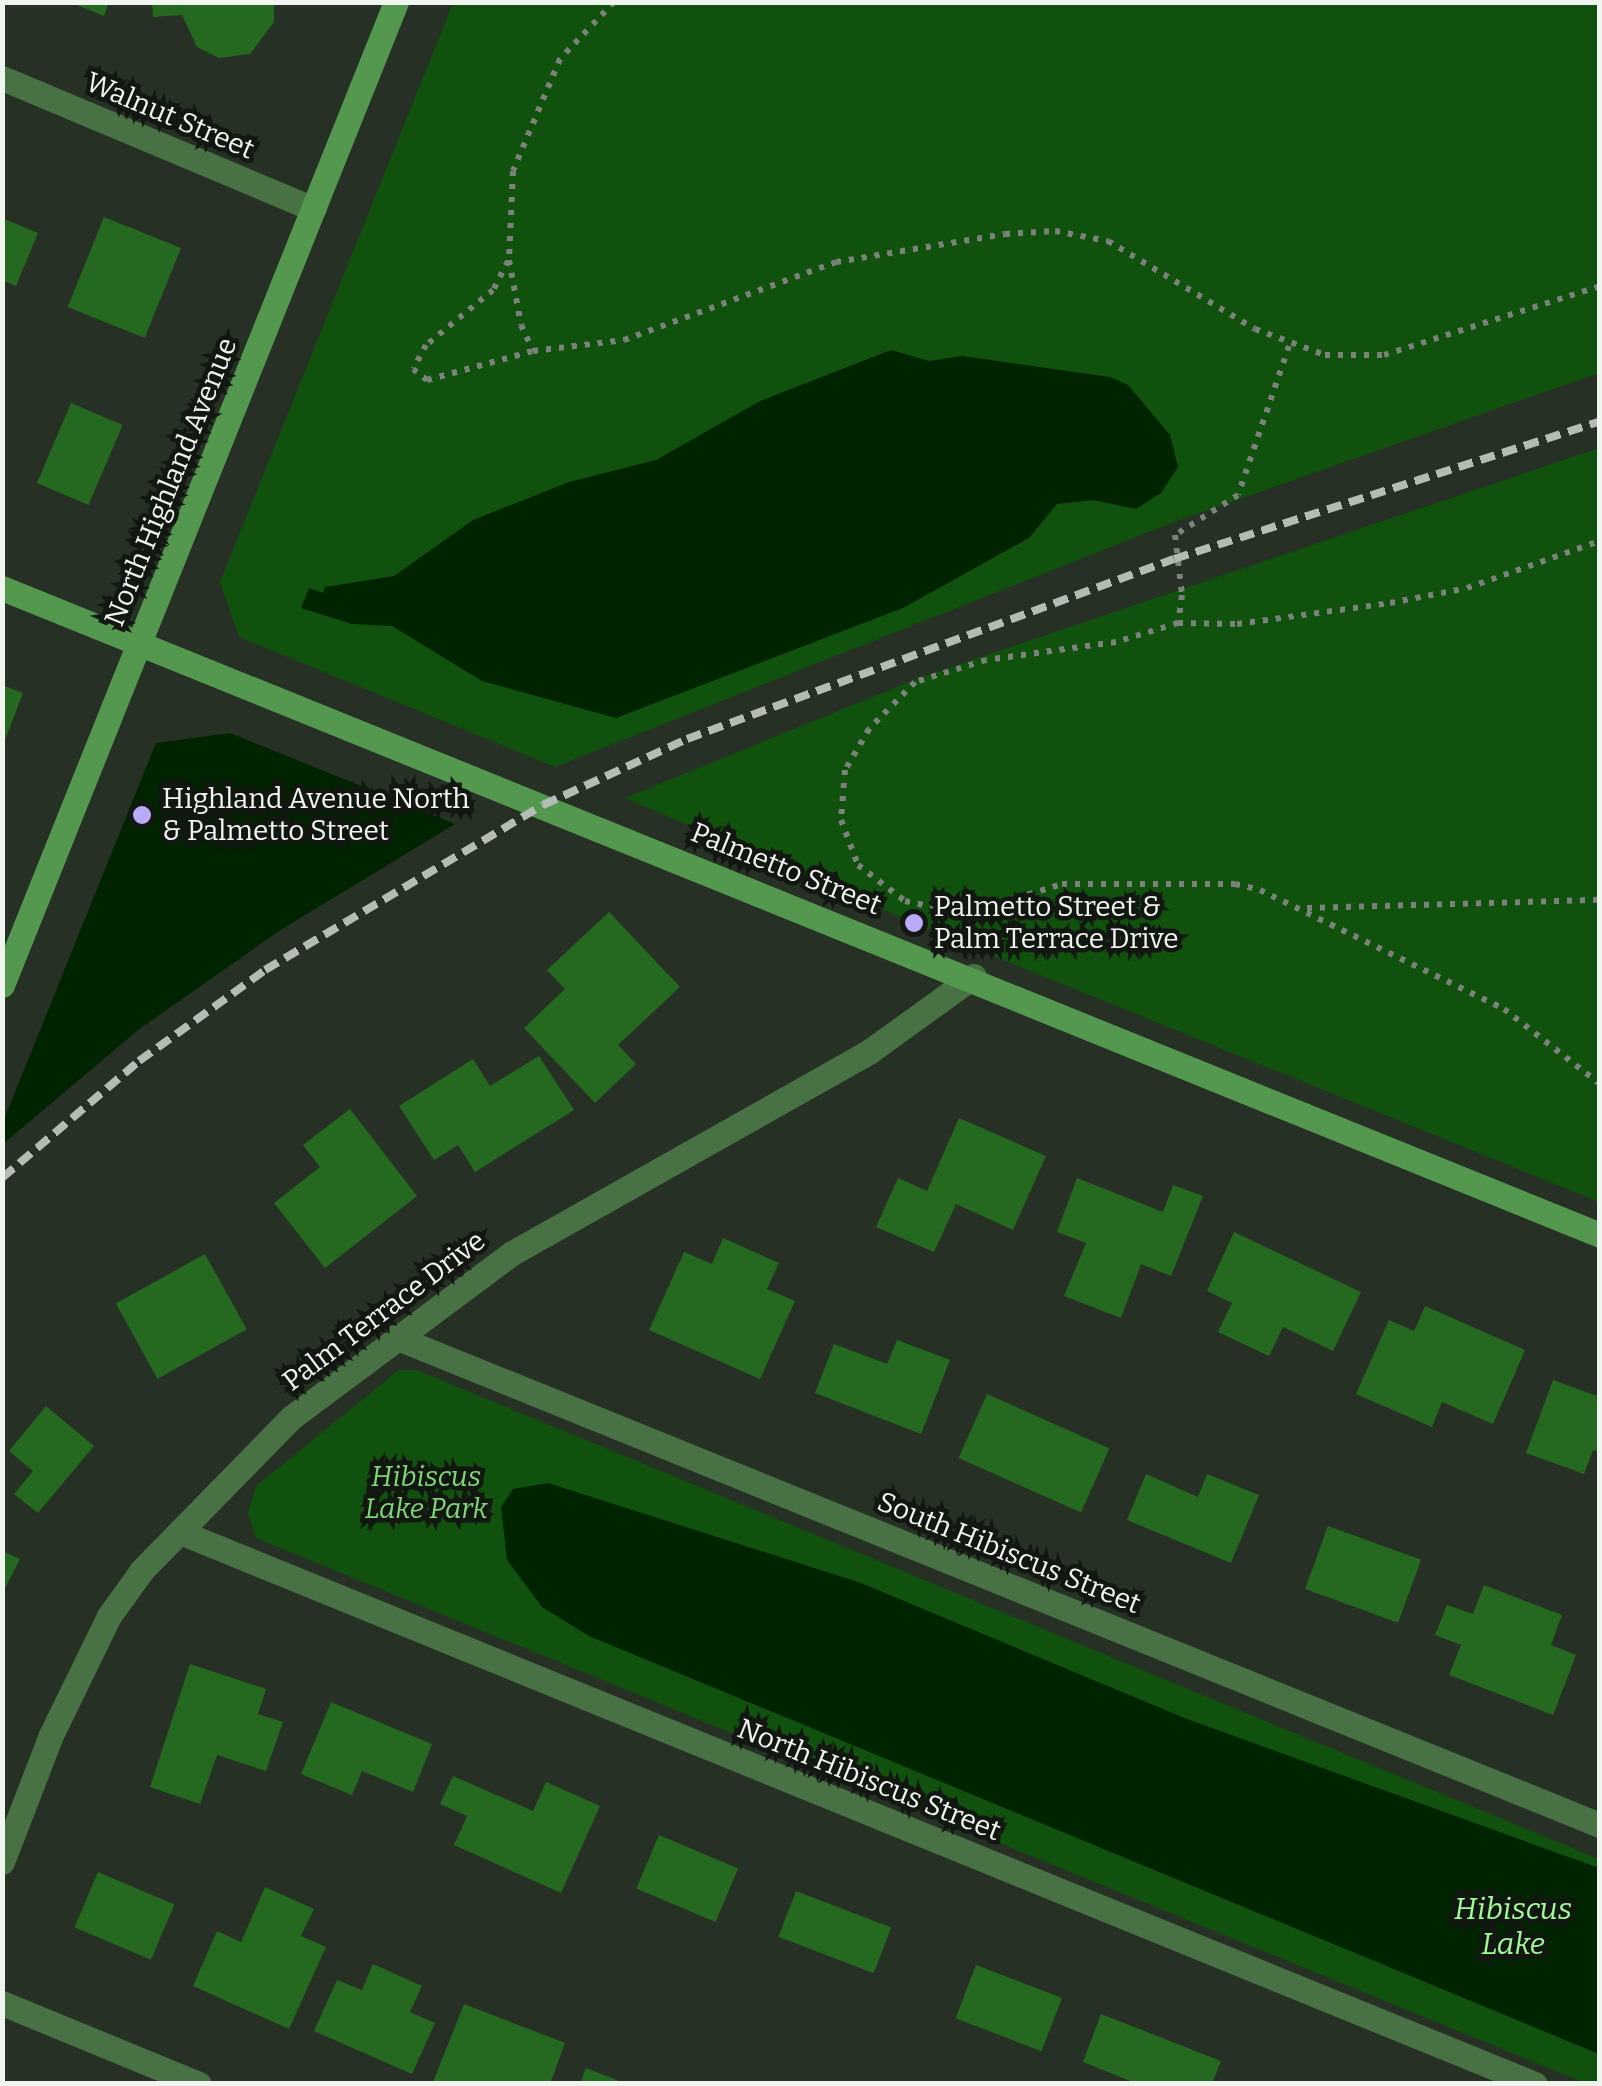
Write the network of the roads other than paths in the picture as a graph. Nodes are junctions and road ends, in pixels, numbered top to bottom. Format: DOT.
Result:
graph roads {
  1 [pos="396,2"];
  2 [pos="2,78"];
  3 [pos="314,208"];
  4 [pos="2,588"];
  5 [pos="136,646"];
  6 [pos="974,976"];
  7 [pos="2,985"];
  8 [pos="1600,1234"];
  9 [pos="396,1337"];
  10 [pos="180,1532"];
  11 [pos="1600,1824"];
  12 [pos="2,1862"];
  13 [pos="2,2003"];
  14 [pos="199,2084"];
  15 [pos="1535,2084"];
  1 -- 3 [label="street, North Highland Avenue"];
  2 -- 3 [label="street, Walnut Street"];
  3 -- 5 [label="street, North Highland Avenue"];
  4 -- 5 [label="street, Palmetto Street"];
  5 -- 6 [label="street, Palmetto Street"];
  5 -- 7 [label="street, North Highland Avenue"];
  6 -- 8 [label="street, Palmetto Street"];
  6 -- 9 [label="street, Palm Terrace Drive"];
  9 -- 10 [label="street, Palm Terrace Drive"];
  9 -- 11 [label="street, South Hibiscus Street"];
  10 -- 12 [label="street, Palm Terrace Drive"];
  10 -- 15 [label="street, North Hibiscus Street"];
  13 -- 14 [label="street"];
}
